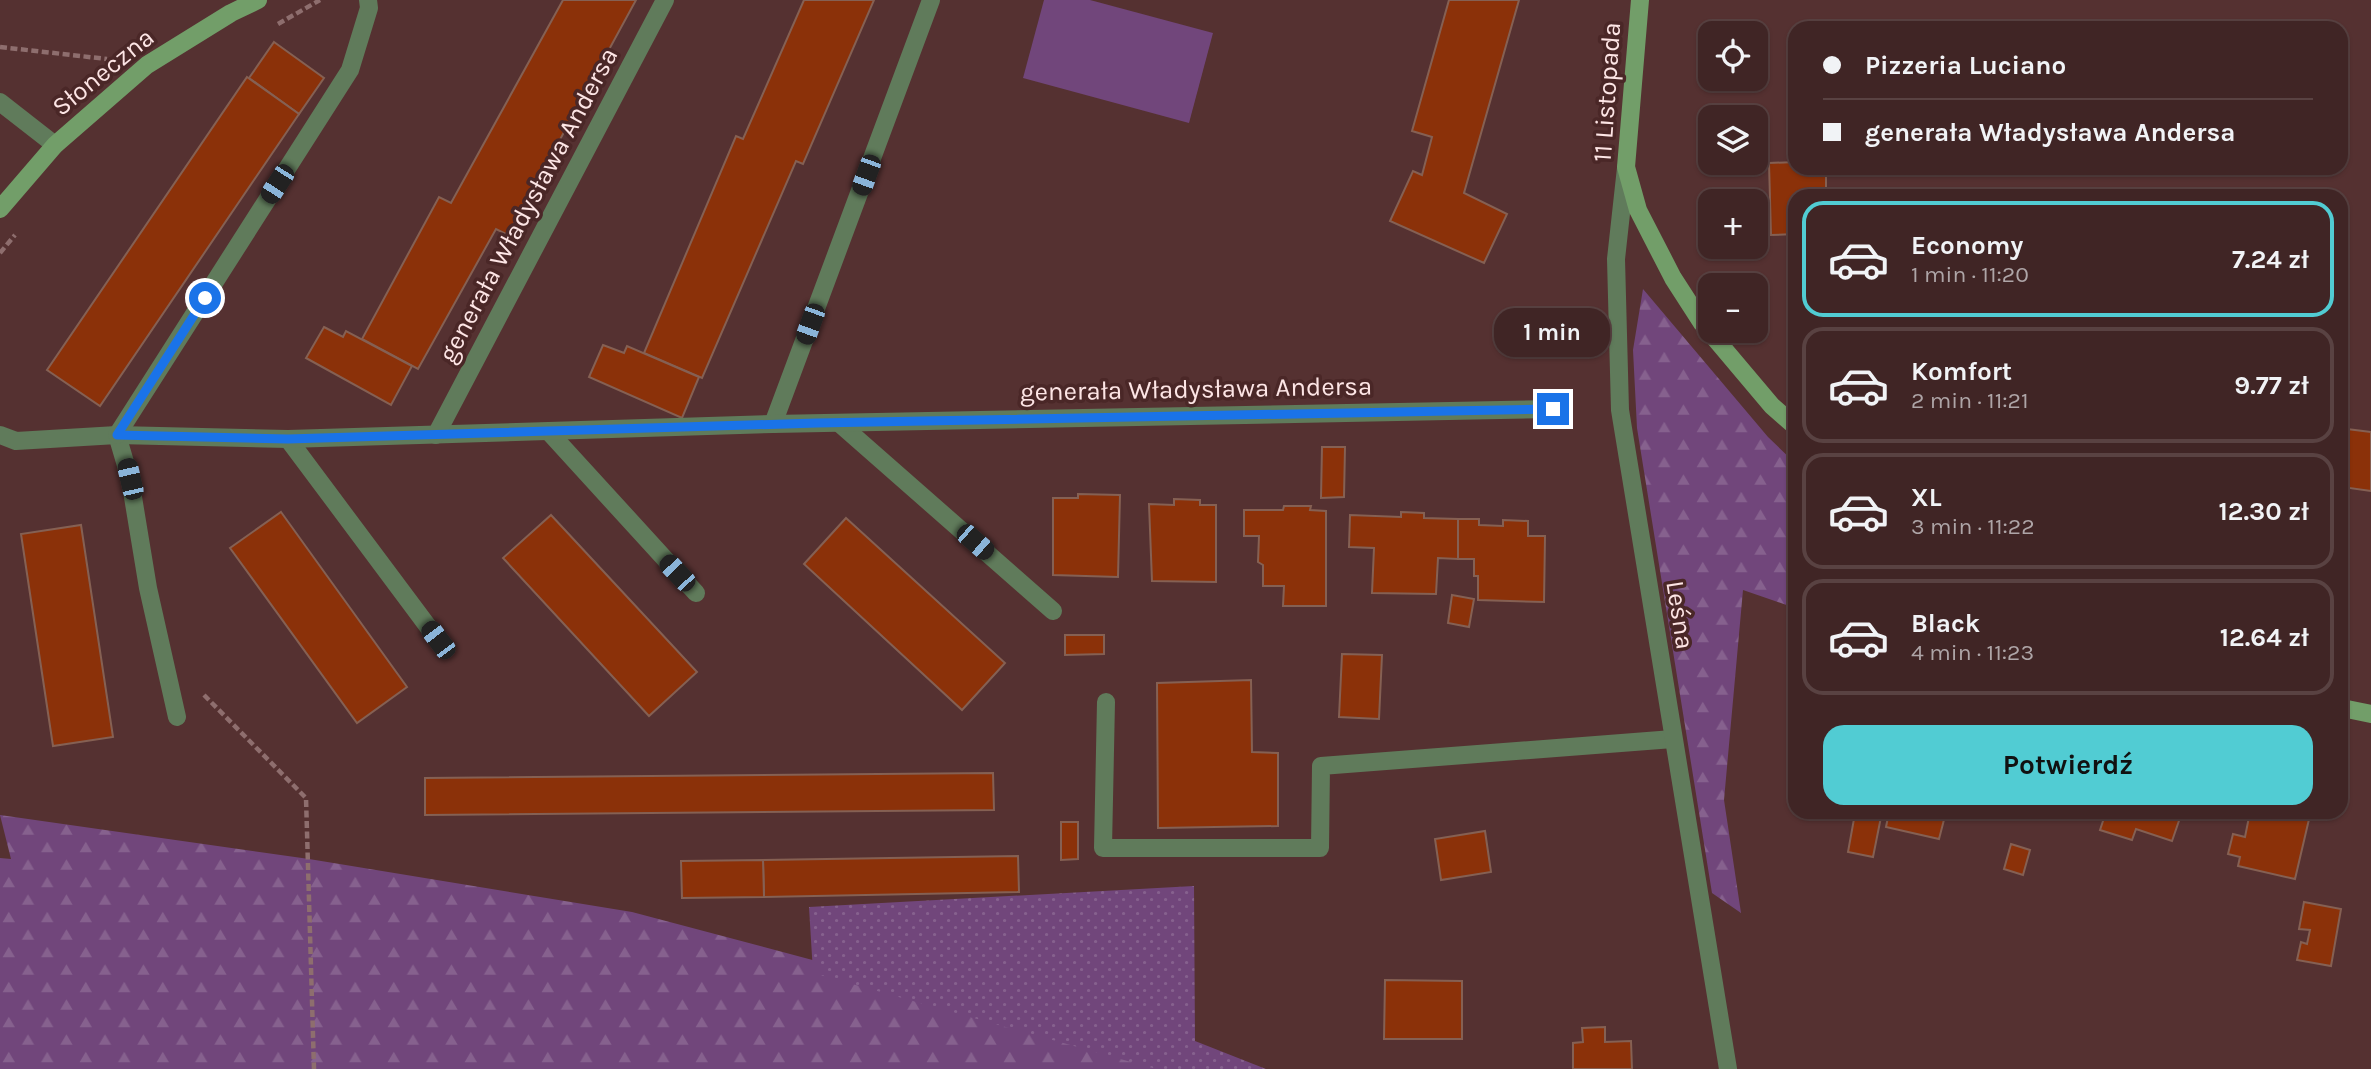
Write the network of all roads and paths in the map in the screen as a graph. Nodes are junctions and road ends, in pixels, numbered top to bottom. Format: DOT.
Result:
graph roads {
  1 [pos="258,0"];
  2 [pos="320,0"];
  3 [pos="368,0"];
  4 [pos="665,0"];
  5 [pos="931,0"];
  6 [pos="1640,0"];
  7 [pos="271,27"];
  8 [pos="0,47"];
  9 [pos="109,59"];
  10 [pos="0,102"];
  11 [pos="55,145"];
  12 [pos="1626,167"];
  13 [pos="0,209"];
  14 [pos="17,233"];
  15 [pos="0,253"];
  16 [pos="1553,409"];
  17 [pos="1788,420"];
  18 [pos="839,423"];
  19 [pos="773,424"];
  20 [pos="549,432"];
  21 [pos="0,435"];
  22 [pos="117,435"];
  23 [pos="436,435"];
  24 [pos="288,439"];
  25 [pos="696,593"];
  26 [pos="1053,611"];
  27 [pos="438,640"];
  28 [pos="202,693"];
  29 [pos="1106,702"];
  30 [pos="2348,709"];
  31 [pos="2371,714"];
  32 [pos="177,717"];
  33 [pos="1674,740"];
  34 [pos="314,1069"];
  35 [pos="1728,1069"];
  1 -- 11 [label="main road, Słoneczna"];
  2 -- 7 [label="path"];
  3 -- 22 [label="street"];
  4 -- 23 [label="street, generała Władysława Andersa"];
  5 -- 19 [label="street"];
  6 -- 12 [label="main road, 11 Listopada"];
  8 -- 9 [label="path"];
  10 -- 11 [label="street"];
  11 -- 13 [label="main road, Słoneczna"];
  12 -- 17 [label="main road, 11 Listopada"];
  12 -- 33 [label="street, Leśna"];
  14 -- 15 [label="path"];
  16 -- 18 [label="street, generała Władysława Andersa"];
  18 -- 19 [label="street, generała Władysława Andersa"];
  18 -- 26 [label="street"];
  19 -- 20 [label="street, generała Władysława Andersa"];
  20 -- 23 [label="street, generała Władysława Andersa"];
  20 -- 25 [label="street"];
  21 -- 22 [label="street, generała Władysława Andersa"];
  22 -- 24 [label="street, generała Władysława Andersa"];
  22 -- 32 [label="street"];
  23 -- 24 [label="street, generała Władysława Andersa"];
  24 -- 27 [label="street"];
  28 -- 34 [label="path"];
  29 -- 33 [label="street"];
  30 -- 31 [label="main road"];
  33 -- 35 [label="street, Leśna"];
}
